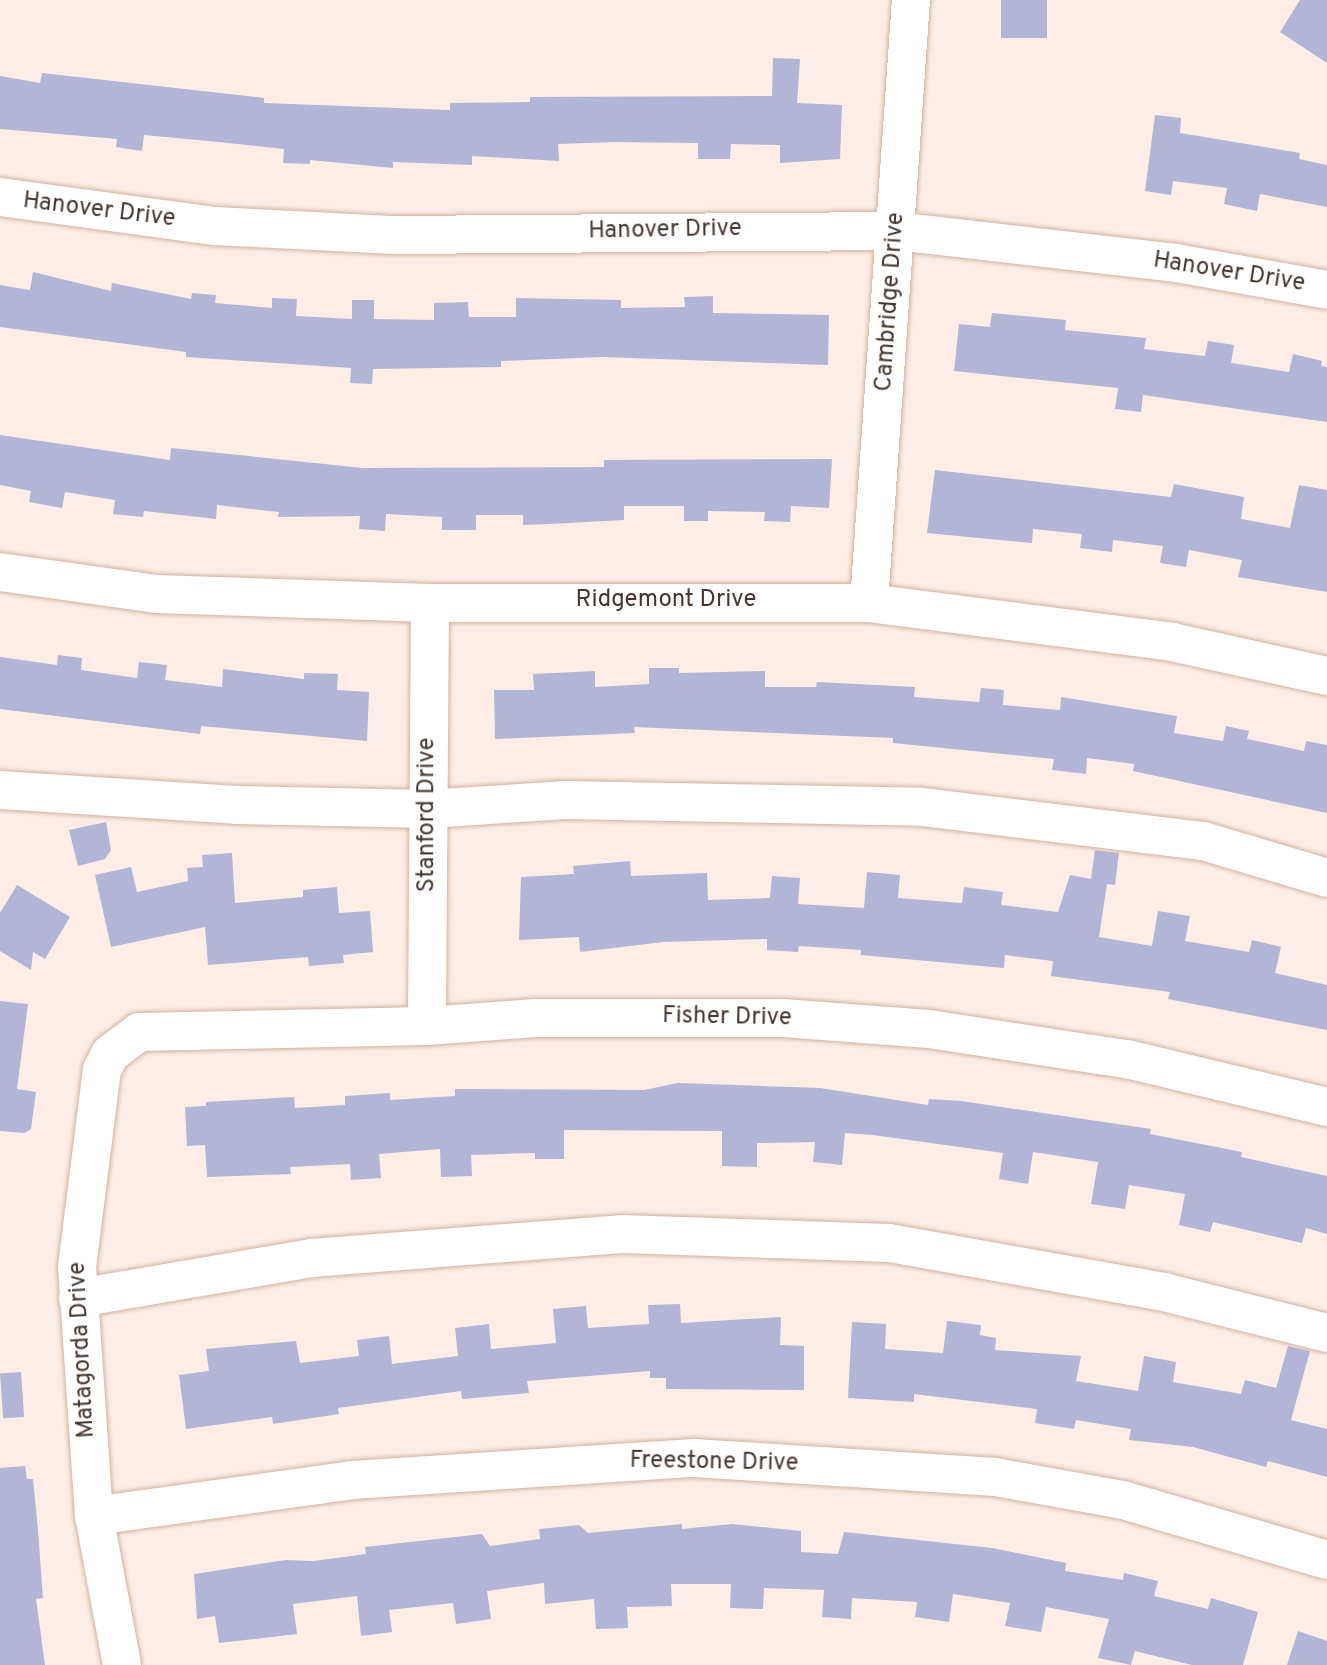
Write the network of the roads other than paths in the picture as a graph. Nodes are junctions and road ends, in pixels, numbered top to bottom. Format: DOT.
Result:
graph roads {
  1 [pos="911,0"];
  2 [pos="0,197"];
  3 [pos="896,231"];
  4 [pos="1327,290"];
  5 [pos="0,572"];
  6 [pos="430,603"];
  7 [pos="869,603"];
  8 [pos="1327,676"];
  9 [pos="0,790"];
  10 [pos="429,809"];
  11 [pos="1327,878"];
  12 [pos="428,1026"];
  13 [pos="123,1040"];
  14 [pos="1327,1107"];
  15 [pos="78,1298"];
  16 [pos="1327,1333"];
  17 [pos="94,1517"];
  18 [pos="1327,1560"];
  19 [pos="122,1665"];
  1 -- 3 [label="street, Cambridge Drive"];
  2 -- 3 [label="street, Hanover Drive"];
  3 -- 4 [label="street, Hanover Drive"];
  3 -- 7 [label="street, Cambridge Drive"];
  5 -- 6 [label="street, Ridgemont Drive"];
  6 -- 7 [label="street, Ridgemont Drive"];
  6 -- 10 [label="street, Stanford Drive"];
  7 -- 8 [label="street, Ridgemont Drive"];
  9 -- 10 [label="street"];
  10 -- 11 [label="street"];
  10 -- 12 [label="street, Stanford Drive"];
  12 -- 13 [label="street, Fisher Drive"];
  12 -- 14 [label="street, Fisher Drive"];
  13 -- 15 [label="street, Matagorda Drive"];
  15 -- 16 [label="street"];
  15 -- 17 [label="street, Matagorda Drive"];
  17 -- 18 [label="street, Freestone Drive"];
  17 -- 19 [label="street, Matagorda Drive"];
}
